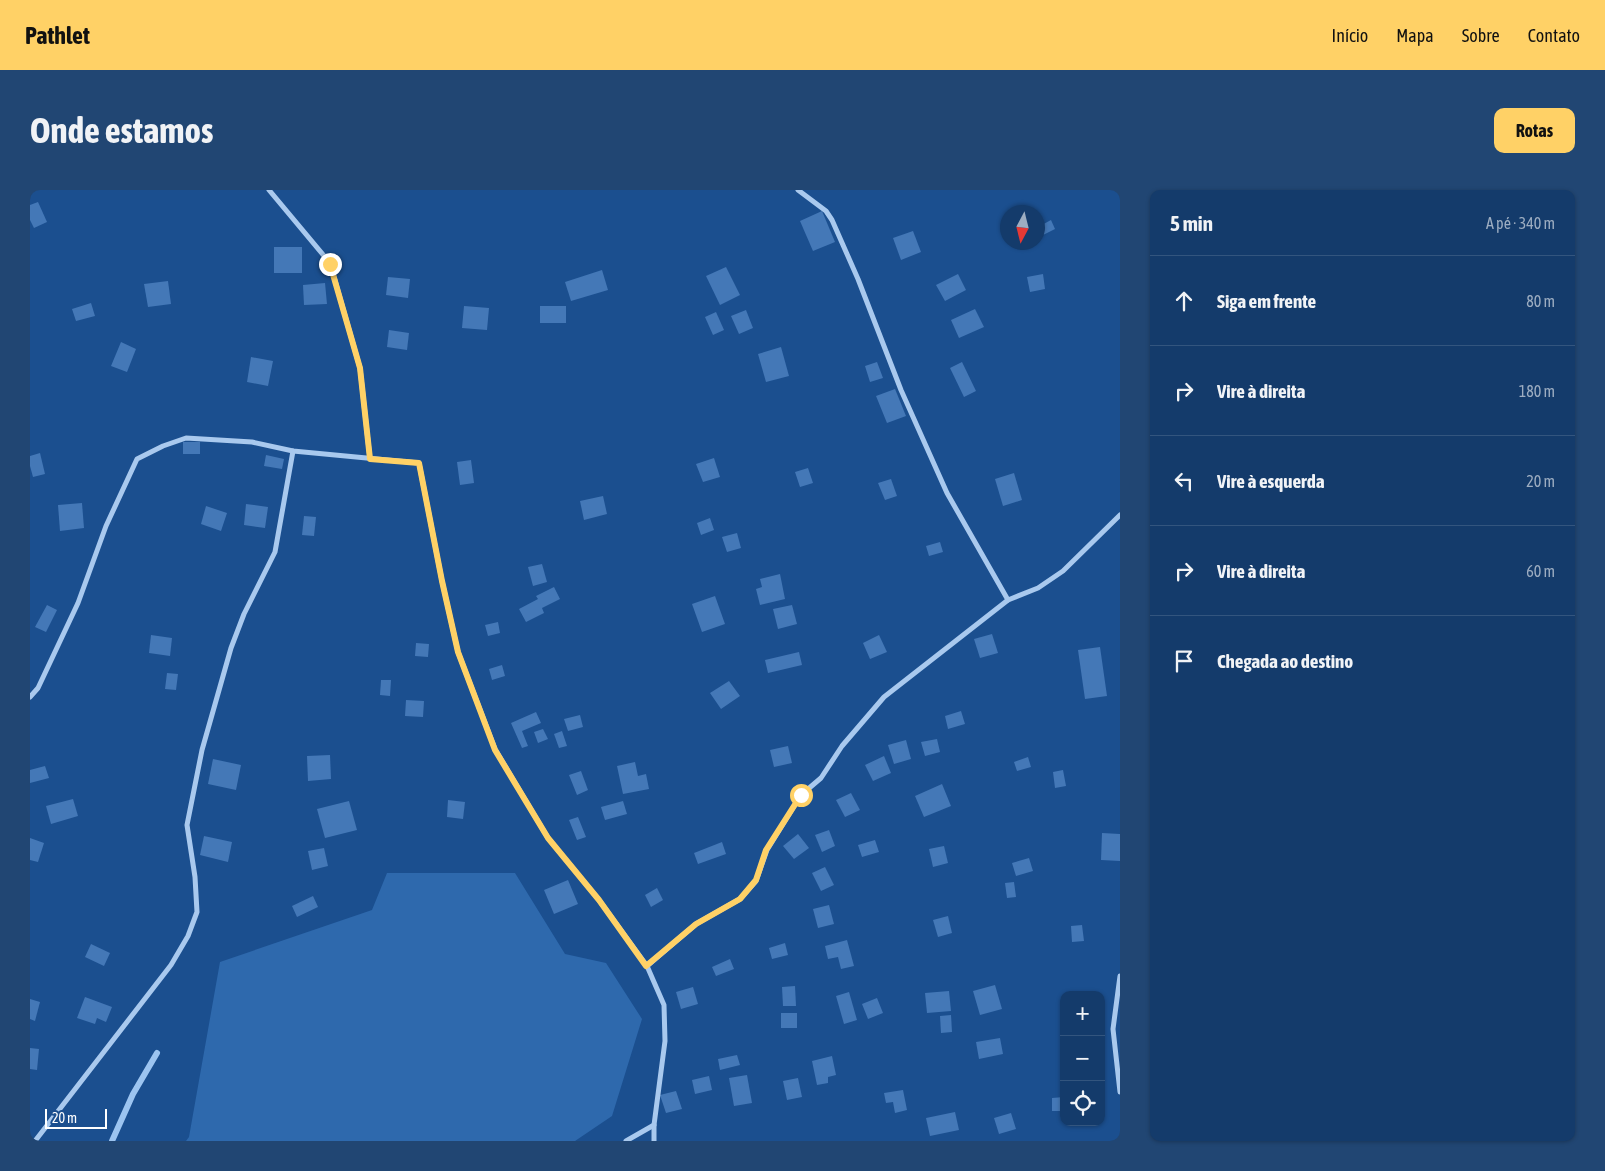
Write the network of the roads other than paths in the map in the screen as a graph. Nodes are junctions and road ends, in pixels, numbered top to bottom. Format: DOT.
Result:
graph roads {
  1 [pos="270,190"];
  2 [pos="798,190"];
  3 [pos="293,451"];
  4 [pos="370,459"];
  5 [pos="1120,515"];
  6 [pos="1008,600"];
  7 [pos="30,697"];
  8 [pos="646,966"];
  9 [pos="1120,976"];
  10 [pos="1120,1092"];
  11 [pos="654,1125"];
  12 [pos="36,1141"];
  13 [pos="626,1141"];
  14 [pos="654,1141"];
  1 -- 4 [label="street"];
  2 -- 6 [label="street"];
  3 -- 4 [label="street"];
  3 -- 7 [label="street"];
  3 -- 12 [label="street"];
  4 -- 8 [label="street"];
  5 -- 6 [label="street"];
  6 -- 8 [label="street"];
  8 -- 11 [label="street"];
  9 -- 10 [label="street"];
  11 -- 13 [label="street"];
  11 -- 14 [label="street"];
}
